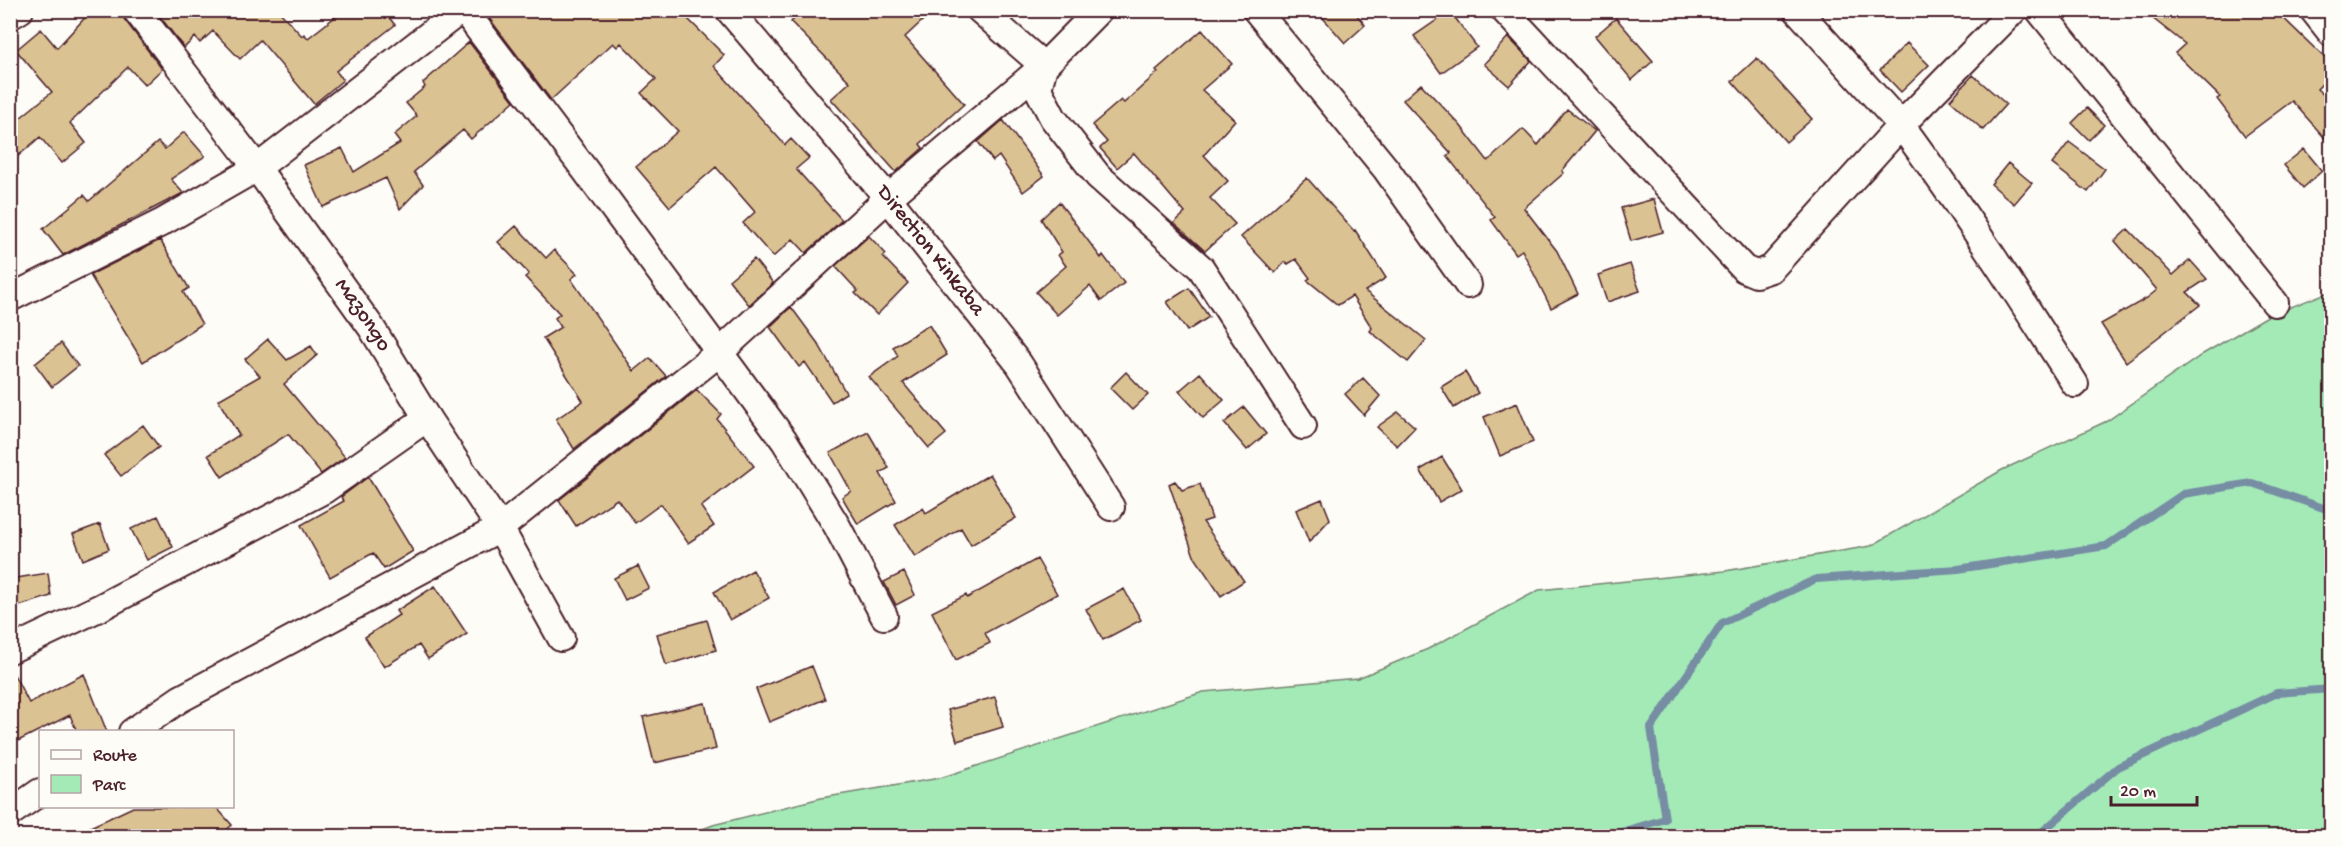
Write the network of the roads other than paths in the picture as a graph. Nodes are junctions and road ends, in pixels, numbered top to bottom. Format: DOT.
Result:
graph roads {
  1 [pos="20,10"];
  2 [pos="136,10"];
  3 [pos="463,10"];
  4 [pos="729,10"];
  5 [pos="980,10"];
  6 [pos="1100,10"];
  7 [pos="1256,10"];
  8 [pos="1504,10"];
  9 [pos="1797,10"];
  10 [pos="2014,10"];
  11 [pos="2039,10"];
  12 [pos="2313,10"];
  13 [pos="10,16"];
  14 [pos="2331,34"];
  15 [pos="1044,66"];
  16 [pos="1901,125"];
  17 [pos="257,168"];
  18 [pos="888,198"];
  19 [pos="1467,285"];
  20 [pos="10,298"];
  21 [pos="2275,303"];
  22 [pos="720,352"];
  23 [pos="2075,384"];
  24 [pos="427,418"];
  25 [pos="1303,426"];
  26 [pos="1111,507"];
  27 [pos="500,528"];
  28 [pos="884,616"];
  29 [pos="561,638"];
  30 [pos="10,650"];
  31 [pos="135,730"];
  32 [pos="39,793"];
  33 [pos="10,813"];
  1 -- 13 [label="street"];
  2 -- 17 [label="street, Mazongo"];
  3 -- 17 [label="street"];
  3 -- 22 [label="street"];
  4 -- 18 [label="street, Direction Kinkaba"];
  5 -- 15 [label="street"];
  6 -- 15 [label="street"];
  7 -- 19 [label="street"];
  8 -- 16 [label="street"];
  9 -- 16 [label="street"];
  10 -- 16 [label="street"];
  11 -- 21 [label="street"];
  12 -- 14 [label="street"];
  15 -- 18 [label="street"];
  15 -- 25 [label="street"];
  16 -- 23 [label="street"];
  17 -- 20 [label="street"];
  17 -- 24 [label="street, Mazongo"];
  18 -- 22 [label="street"];
  18 -- 26 [label="street, Direction Kinkaba"];
  22 -- 27 [label="street"];
  22 -- 28 [label="street"];
  24 -- 27 [label="street, Mazongo"];
  24 -- 30 [label="street"];
  27 -- 29 [label="street, Mazongo"];
  27 -- 31 [label="street"];
  32 -- 33 [label="street"];
}
